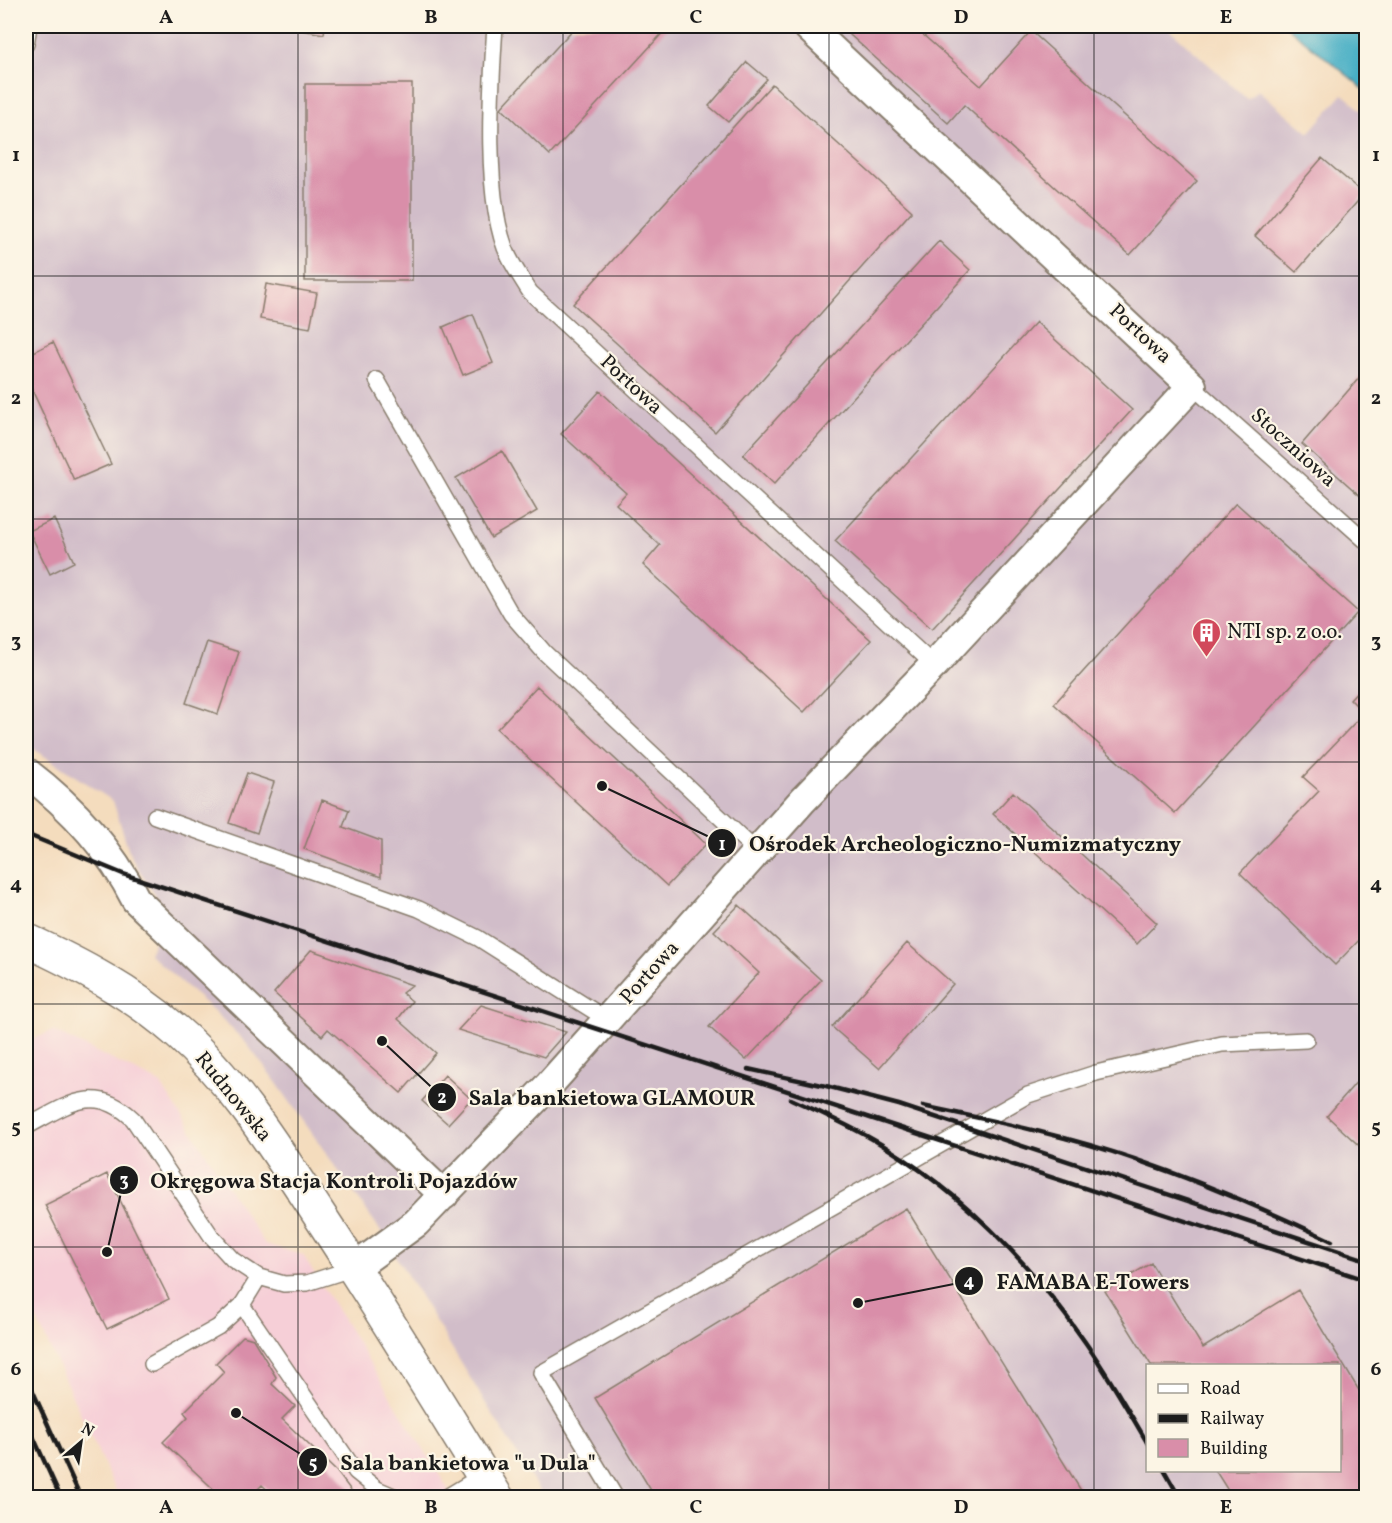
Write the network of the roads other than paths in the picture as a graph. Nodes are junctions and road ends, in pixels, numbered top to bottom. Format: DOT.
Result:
graph roads {
  1 [pos="29,26"];
  2 [pos="495,26"];
  3 [pos="807,26"];
  4 [pos="26,44"];
  5 [pos="377,380"];
  6 [pos="1192,386"];
  7 [pos="1366,541"];
  8 [pos="934,665"];
  9 [pos="26,772"];
  10 [pos="155,816"];
  11 [pos="757,852"];
  12 [pos="26,940"];
  13 [pos="608,1020"];
  14 [pos="1306,1040"];
  15 [pos="26,1127"];
  16 [pos="444,1195"];
  17 [pos="354,1268"];
  18 [pos="259,1277"];
  19 [pos="242,1305"];
  20 [pos="152,1364"];
  21 [pos="490,1486"];
  22 [pos="398,1497"];
  23 [pos="445,1497"];
  24 [pos="616,1497"];
  1 -- 4 [label="lane"];
  2 -- 8 [label="lane, Portowa"];
  3 -- 6 [label="street, Portowa"];
  5 -- 11 [label="lane"];
  6 -- 7 [label="lane, Stoczniowa"];
  6 -- 8 [label="street, Portowa"];
  8 -- 11 [label="street, Portowa"];
  9 -- 16 [label="street"];
  10 -- 13 [label="lane"];
  11 -- 13 [label="street, Portowa"];
  12 -- 17 [label="main road, Rudnowska"];
  13 -- 16 [label="street, Portowa"];
  14 -- 24 [label="lane"];
  15 -- 18 [label="lane"];
  16 -- 17 [label="street, Portowa"];
  17 -- 18 [label="lane"];
  17 -- 21 [label="main road, Rudnowska"];
  18 -- 19 [label="lane"];
  19 -- 20 [label="lane"];
  19 -- 22 [label="lane"];
  21 -- 23 [label="lane"];
}
